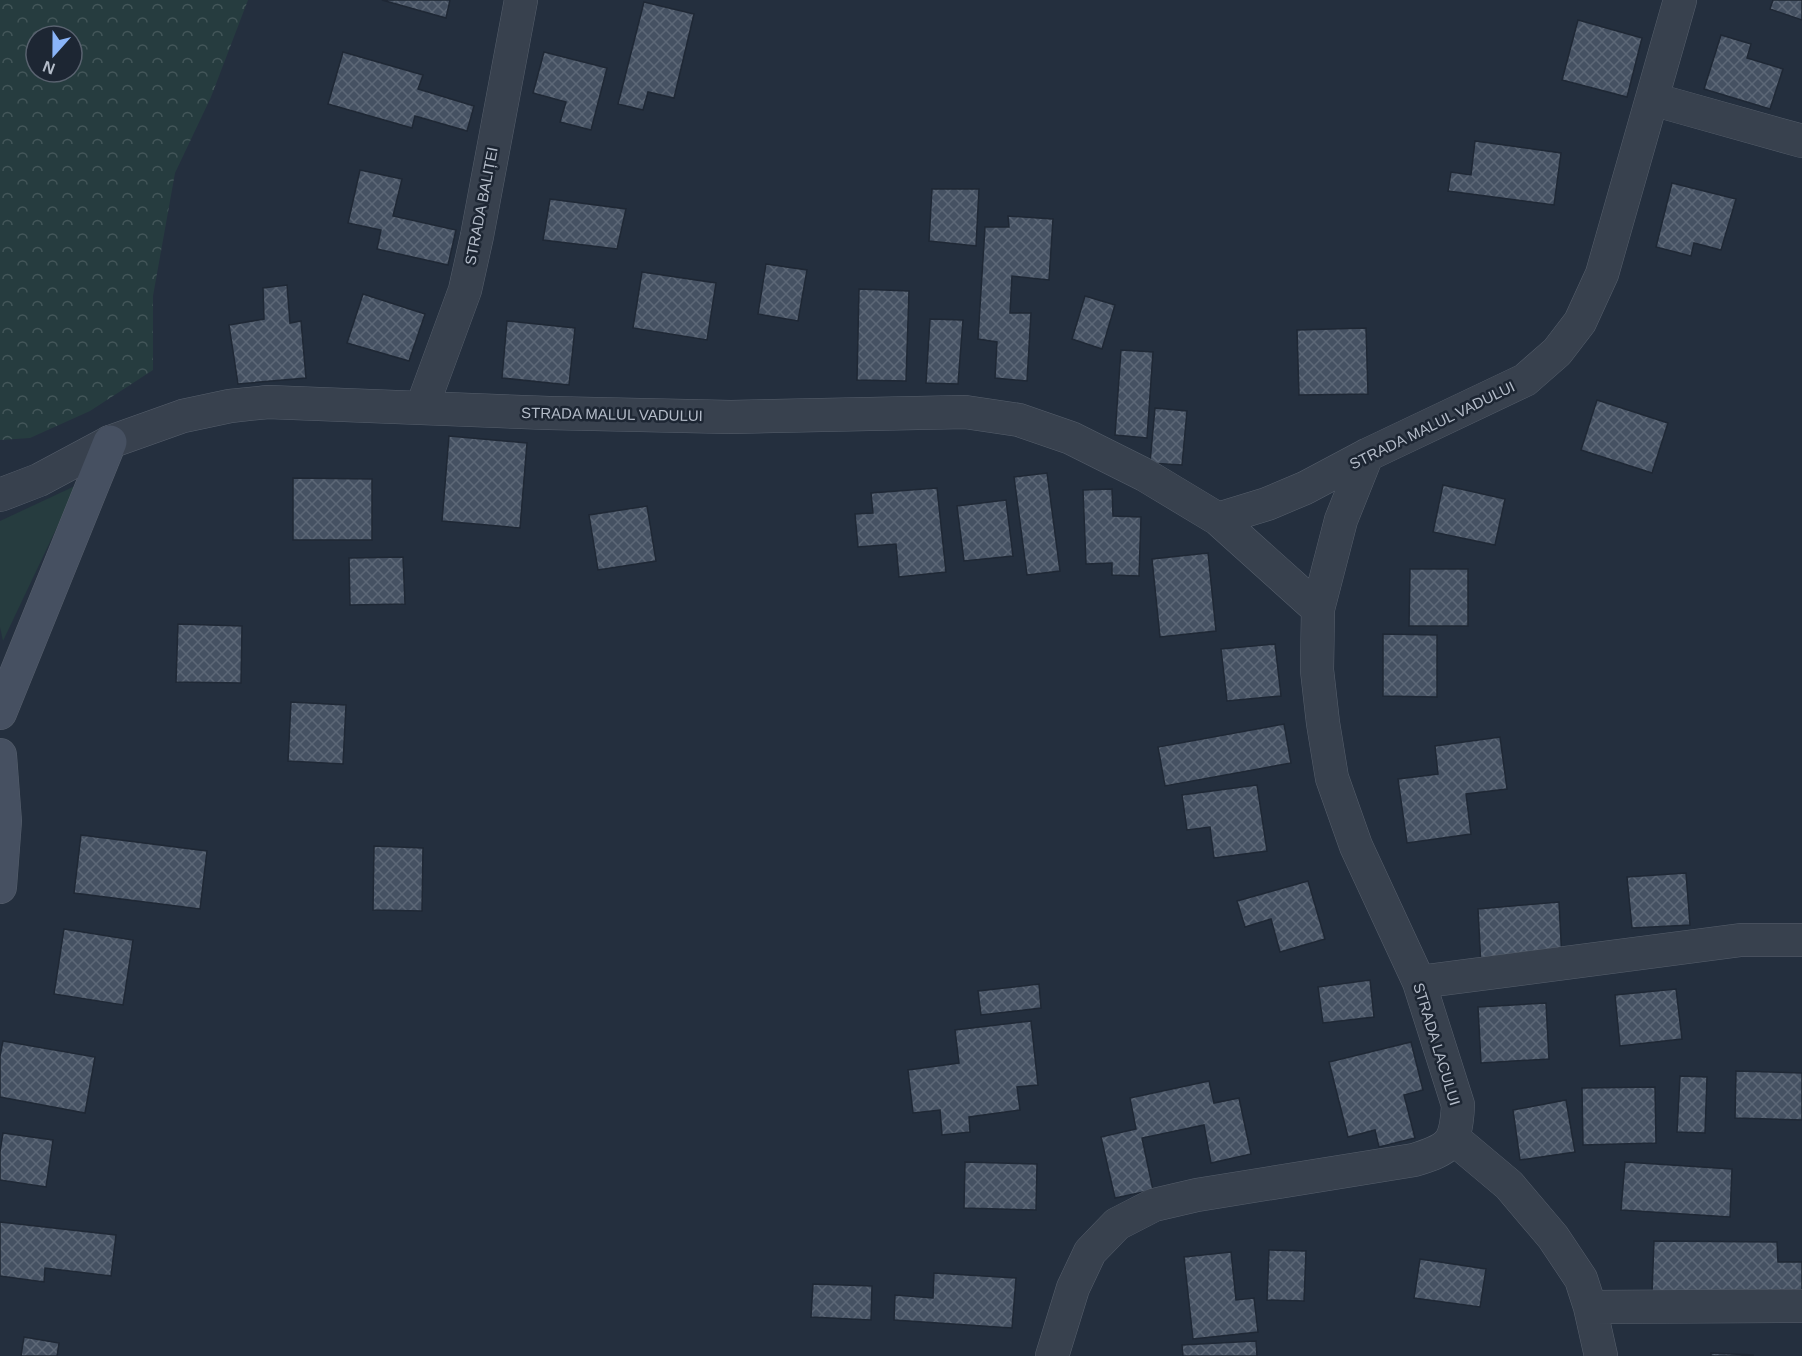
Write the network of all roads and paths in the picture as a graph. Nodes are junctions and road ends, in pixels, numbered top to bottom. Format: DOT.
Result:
graph roads {
  1 [pos="521,0"];
  2 [pos="1680,0"];
  3 [pos="1652,99"];
  4 [pos="1802,141"];
  5 [pos="422,407"];
  6 [pos="111,442"];
  7 [pos="1367,455"];
  8 [pos="0,495"];
  9 [pos="1218,519"];
  10 [pos="1318,609"];
  11 [pos="0,713"];
  12 [pos="0,755"];
  13 [pos="0,887"];
  14 [pos="1802,940"];
  15 [pos="1419,981"];
  16 [pos="1453,1138"];
  17 [pos="1802,1306"];
  18 [pos="1590,1308"];
  19 [pos="1052,1356"];
  20 [pos="1601,1356"];
  1 -- 5 [label="street, STRADA BALIȚEI"];
  2 -- 3 [label="street, STRADA MALUL VADULUI"];
  3 -- 4 [label="street"];
  3 -- 7 [label="street, STRADA MALUL VADULUI"];
  5 -- 6 [label="street, STRADA MALUL VADULUI"];
  5 -- 9 [label="street, STRADA MALUL VADULUI"];
  6 -- 8 [label="street, STRADA MALUL VADULUI"];
  6 -- 11 [label="main road"];
  7 -- 9 [label="street, STRADA MALUL VADULUI"];
  7 -- 10 [label="street, STRADA LACULUI"];
  9 -- 10 [label="street, STRADA MALUL VADULUI"];
  10 -- 15 [label="street, STRADA LACULUI"];
  12 -- 13 [label="main road"];
  14 -- 15 [label="street"];
  15 -- 16 [label="street, STRADA LACULUI"];
  16 -- 18 [label="street"];
  16 -- 19 [label="street"];
  17 -- 18 [label="street"];
  18 -- 20 [label="street"];
}
